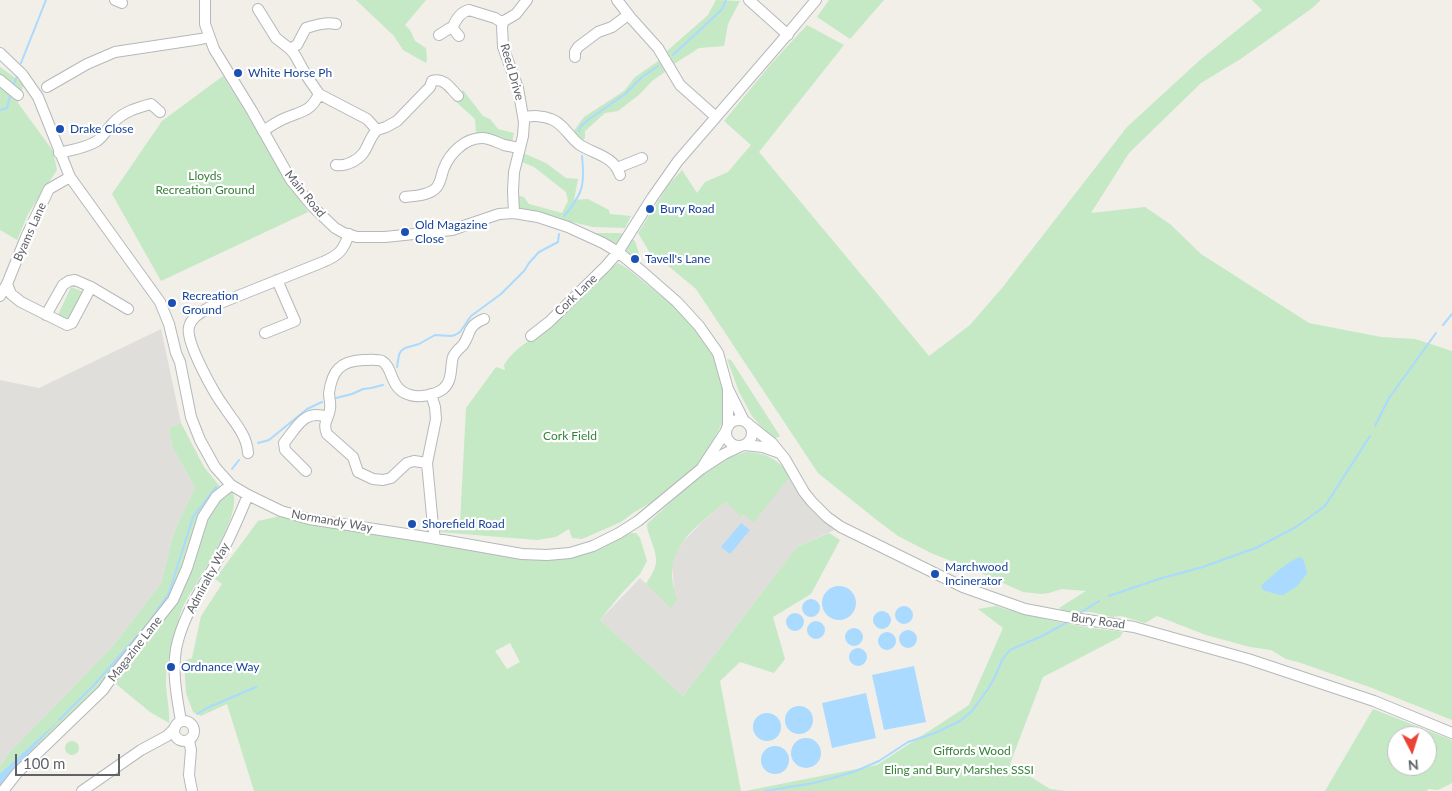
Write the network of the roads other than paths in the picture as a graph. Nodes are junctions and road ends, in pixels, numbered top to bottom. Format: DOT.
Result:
graph roads {
  1 [pos="205,0"];
  2 [pos="527,0"];
  3 [pos="617,0"];
  4 [pos="749,0"];
  5 [pos="816,0"];
  6 [pos="258,9"];
  7 [pos="628,15"];
  8 [pos="503,23"];
  9 [pos="336,24"];
  10 [pos="439,35"];
  11 [pos="788,35"];
  12 [pos="208,37"];
  13 [pos="290,49"];
  14 [pos="0,53"];
  15 [pos="575,57"];
  16 [pos="0,80"];
  17 [pos="47,87"];
  18 [pos="319,94"];
  19 [pos="18,95"];
  20 [pos="458,96"];
  21 [pos="160,112"];
  22 [pos="523,117"];
  23 [pos="716,117"];
  24 [pos="377,130"];
  25 [pos="263,131"];
  26 [pos="519,148"];
  27 [pos="60,153"];
  28 [pos="642,158"];
  29 [pos="336,165"];
  30 [pos="70,177"];
  31 [pos="404,197"];
  32 [pos="514,213"];
  33 [pos="349,234"];
  34 [pos="618,252"];
  35 [pos="277,280"];
  36 [pos="7,284"];
  37 [pos="91,288"];
  38 [pos="0,296"];
  39 [pos="128,309"];
  40 [pos="46,315"];
  41 [pos="484,319"];
  42 [pos="264,333"];
  43 [pos="531,336"];
  44 [pos="728,390"];
  45 [pos="431,394"];
  46 [pos="327,416"];
  47 [pos="746,423"];
  48 [pos="727,429"];
  49 [pos="743,445"];
  50 [pos="248,452"];
  51 [pos="780,453"];
  52 [pos="428,463"];
  53 [pos="701,469"];
  54 [pos="306,471"];
  55 [pos="231,485"];
  56 [pos="248,495"];
  57 [pos="435,538"];
  58 [pos="178,725"];
  59 [pos="1452,733"];
  60 [pos="185,741"];
  61 [pos="152,744"];
  62 [pos="3,791"];
  63 [pos="82,791"];
  64 [pos="192,791"];
  1 -- 12 [label="street, Main Road"];
  2 -- 8 [label="street"];
  3 -- 7 [label="street"];
  4 -- 11 [label="street"];
  5 -- 11 [label="street"];
  6 -- 13 [label="street"];
  7 -- 15 [label="street"];
  7 -- 23 [label="street"];
  8 -- 10 [label="street"];
  8 -- 22 [label="street, Reed Drive"];
  9 -- 13 [label="street"];
  11 -- 23 [label="street"];
  12 -- 17 [label="street"];
  12 -- 25 [label="street, Main Road"];
  13 -- 18 [label="street"];
  14 -- 27 [label="street, Normandy Way"];
  16 -- 19 [label="street"];
  18 -- 24 [label="street"];
  18 -- 25 [label="street"];
  20 -- 24 [label="street"];
  21 -- 27 [label="street"];
  22 -- 26 [label="street, Reed Drive"];
  22 -- 28 [label="street"];
  23 -- 34 [label="street"];
  24 -- 29 [label="street"];
  25 -- 33 [label="street, Main Road"];
  26 -- 31 [label="street"];
  26 -- 32 [label="street, Reed Drive"];
  27 -- 30 [label="street, Normandy Way"];
  30 -- 36 [label="street, Byams Lane"];
  30 -- 55 [label="street, Normandy Way"];
  32 -- 33 [label="street, Main Road"];
  32 -- 34 [label="street, Main Road"];
  33 -- 35 [label="street"];
  34 -- 43 [label="street, Cork Lane"];
  34 -- 44 [label="street, Main Road"];
  35 -- 42 [label="street"];
  35 -- 50 [label="street"];
  36 -- 38 [label="street, Byams Lane"];
  36 -- 40 [label="street"];
  37 -- 39 [label="street"];
  37 -- 40 [label="street"];
  37 -- 40 [label="street"];
  41 -- 45 [label="street"];
  44 -- 47 [label="street"];
  44 -- 48 [label="street"];
  45 -- 46 [label="street"];
  45 -- 52 [label="street"];
  46 -- 52 [label="street"];
  46 -- 54 [label="street"];
  47 -- 48 [label="street"];
  47 -- 49 [label="street"];
  47 -- 51 [label="street, Bury Road"];
  48 -- 49 [label="street"];
  48 -- 53 [label="street, Normandy Way"];
  49 -- 51 [label="street"];
  49 -- 53 [label="street, Normandy Way"];
  51 -- 59 [label="street, Bury Road"];
  52 -- 57 [label="street"];
  53 -- 57 [label="street, Normandy Way"];
  55 -- 56 [label="street, Normandy Way"];
  55 -- 62 [label="street, Magazine Lane"];
  56 -- 57 [label="street, Normandy Way"];
  56 -- 58 [label="street, Admiralty Way"];
  58 -- 60 [label="street, Admiralty Way"];
  58 -- 60 [label="street, Admiralty Way"];
  58 -- 61 [label="street"];
  60 -- 61 [label="street"];
  60 -- 64 [label="street, Admiralty Way"];
  61 -- 63 [label="street"];
}
